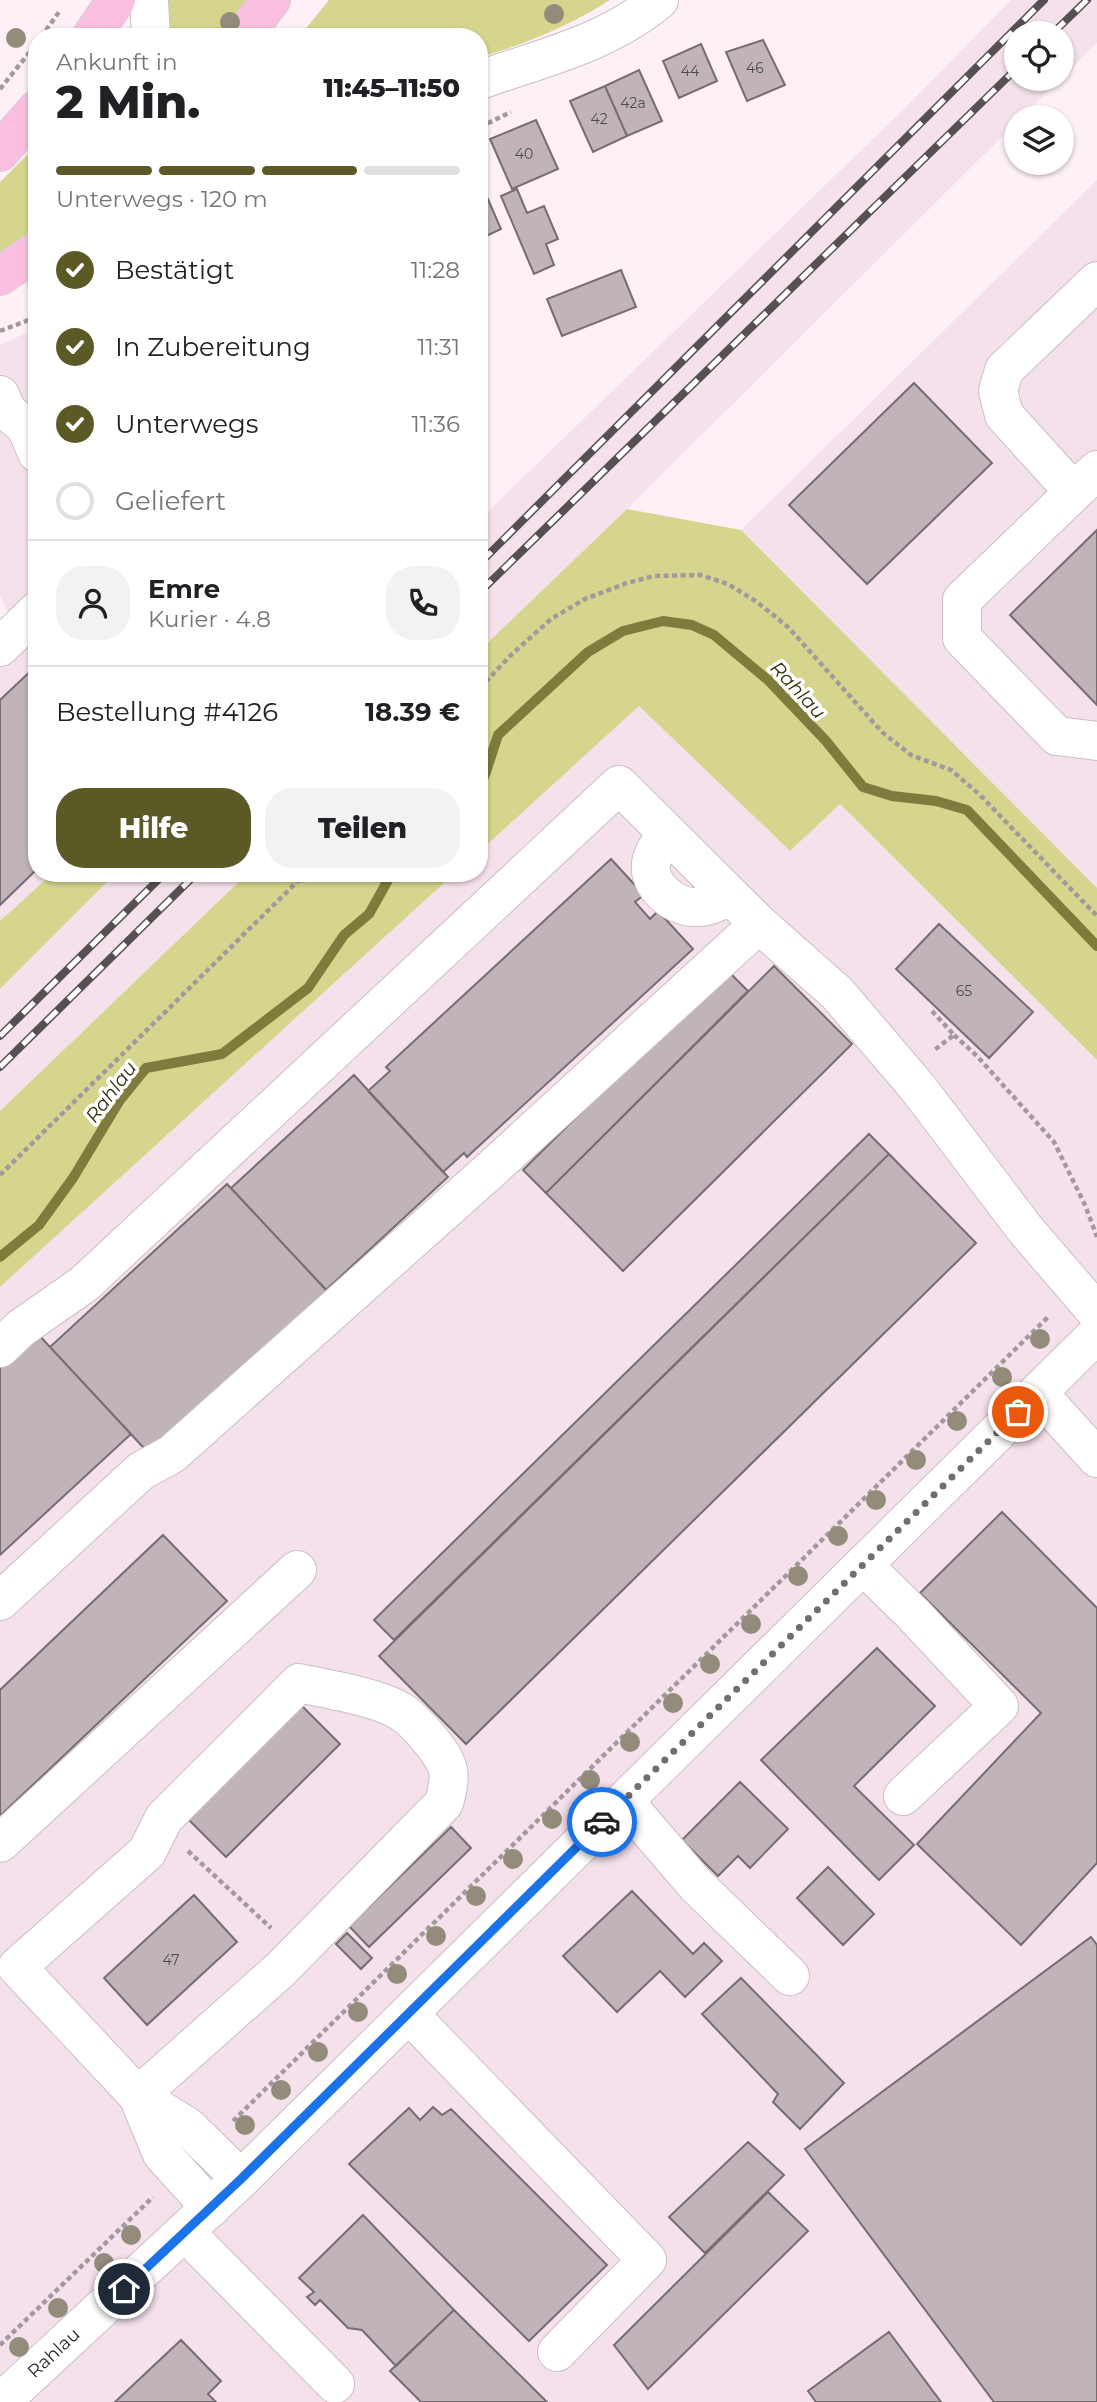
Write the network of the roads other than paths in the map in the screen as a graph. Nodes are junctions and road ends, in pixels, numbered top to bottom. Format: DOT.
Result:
graph roads {
  1 [pos="116,0"];
  2 [pos="149,0"];
  3 [pos="271,0"];
  4 [pos="659,0"];
  5 [pos="97,28"];
  6 [pos="151,28"];
  7 [pos="250,28"];
  8 [pos="488,77"];
  9 [pos="28,119"];
  10 [pos="0,152"];
  11 [pos="28,257"];
  12 [pos="0,276"];
  13 [pos="1097,281"];
  14 [pos="0,395"];
  15 [pos="28,432"];
  16 [pos="1086,481"];
  17 [pos="28,620"];
  18 [pos="0,647"];
  19 [pos="1097,741"];
  20 [pos="759,924"];
  21 [pos="1087,1301"];
  22 [pos="1097,1334"];
  23 [pos="0,1348"];
  24 [pos="1038,1393"];
  25 [pos="1097,1458"];
  26 [pos="863,1565"];
  27 [pos="297,1570"];
  28 [pos="0,1601"];
  29 [pos="903,1796"];
  30 [pos="624,1801"];
  31 [pos="0,1843"];
  32 [pos="8,1958"];
  33 [pos="790,1976"];
  34 [pos="409,2014"];
  35 [pos="138,2096"];
  36 [pos="241,2179"];
  37 [pos="198,2220"];
  38 [pos="557,2352"];
  39 [pos="335,2384"];
  40 [pos="1,2402"];
  1 -- 5 [label="main road"];
  2 -- 6 [label="street"];
  3 -- 7 [label="main road"];
  4 -- 8 [label="street"];
  9 -- 10 [label="main road"];
  11 -- 12 [label="main road"];
  13 -- 16 [label="street"];
  14 -- 15 [label="street"];
  16 -- 19 [label="street"];
  17 -- 18 [label="street"];
  20 -- 21 [label="street"];
  20 -- 23 [label="street"];
  20 -- 28 [label="street"];
  22 -- 24 [label="street, Rahlau"];
  24 -- 25 [label="street"];
  24 -- 26 [label="street, Rahlau"];
  26 -- 29 [label="street"];
  26 -- 30 [label="street, Rahlau"];
  27 -- 31 [label="street"];
  30 -- 33 [label="street"];
  30 -- 34 [label="street, Rahlau"];
  32 -- 35 [label="street"];
  32 -- 35 [label="street"];
  34 -- 36 [label="street, Rahlau"];
  34 -- 38 [label="street"];
  35 -- 36 [label="street"];
  35 -- 37 [label="street"];
  36 -- 37 [label="street, Rahlau"];
  37 -- 39 [label="street"];
  37 -- 40 [label="street, Rahlau"];
}
